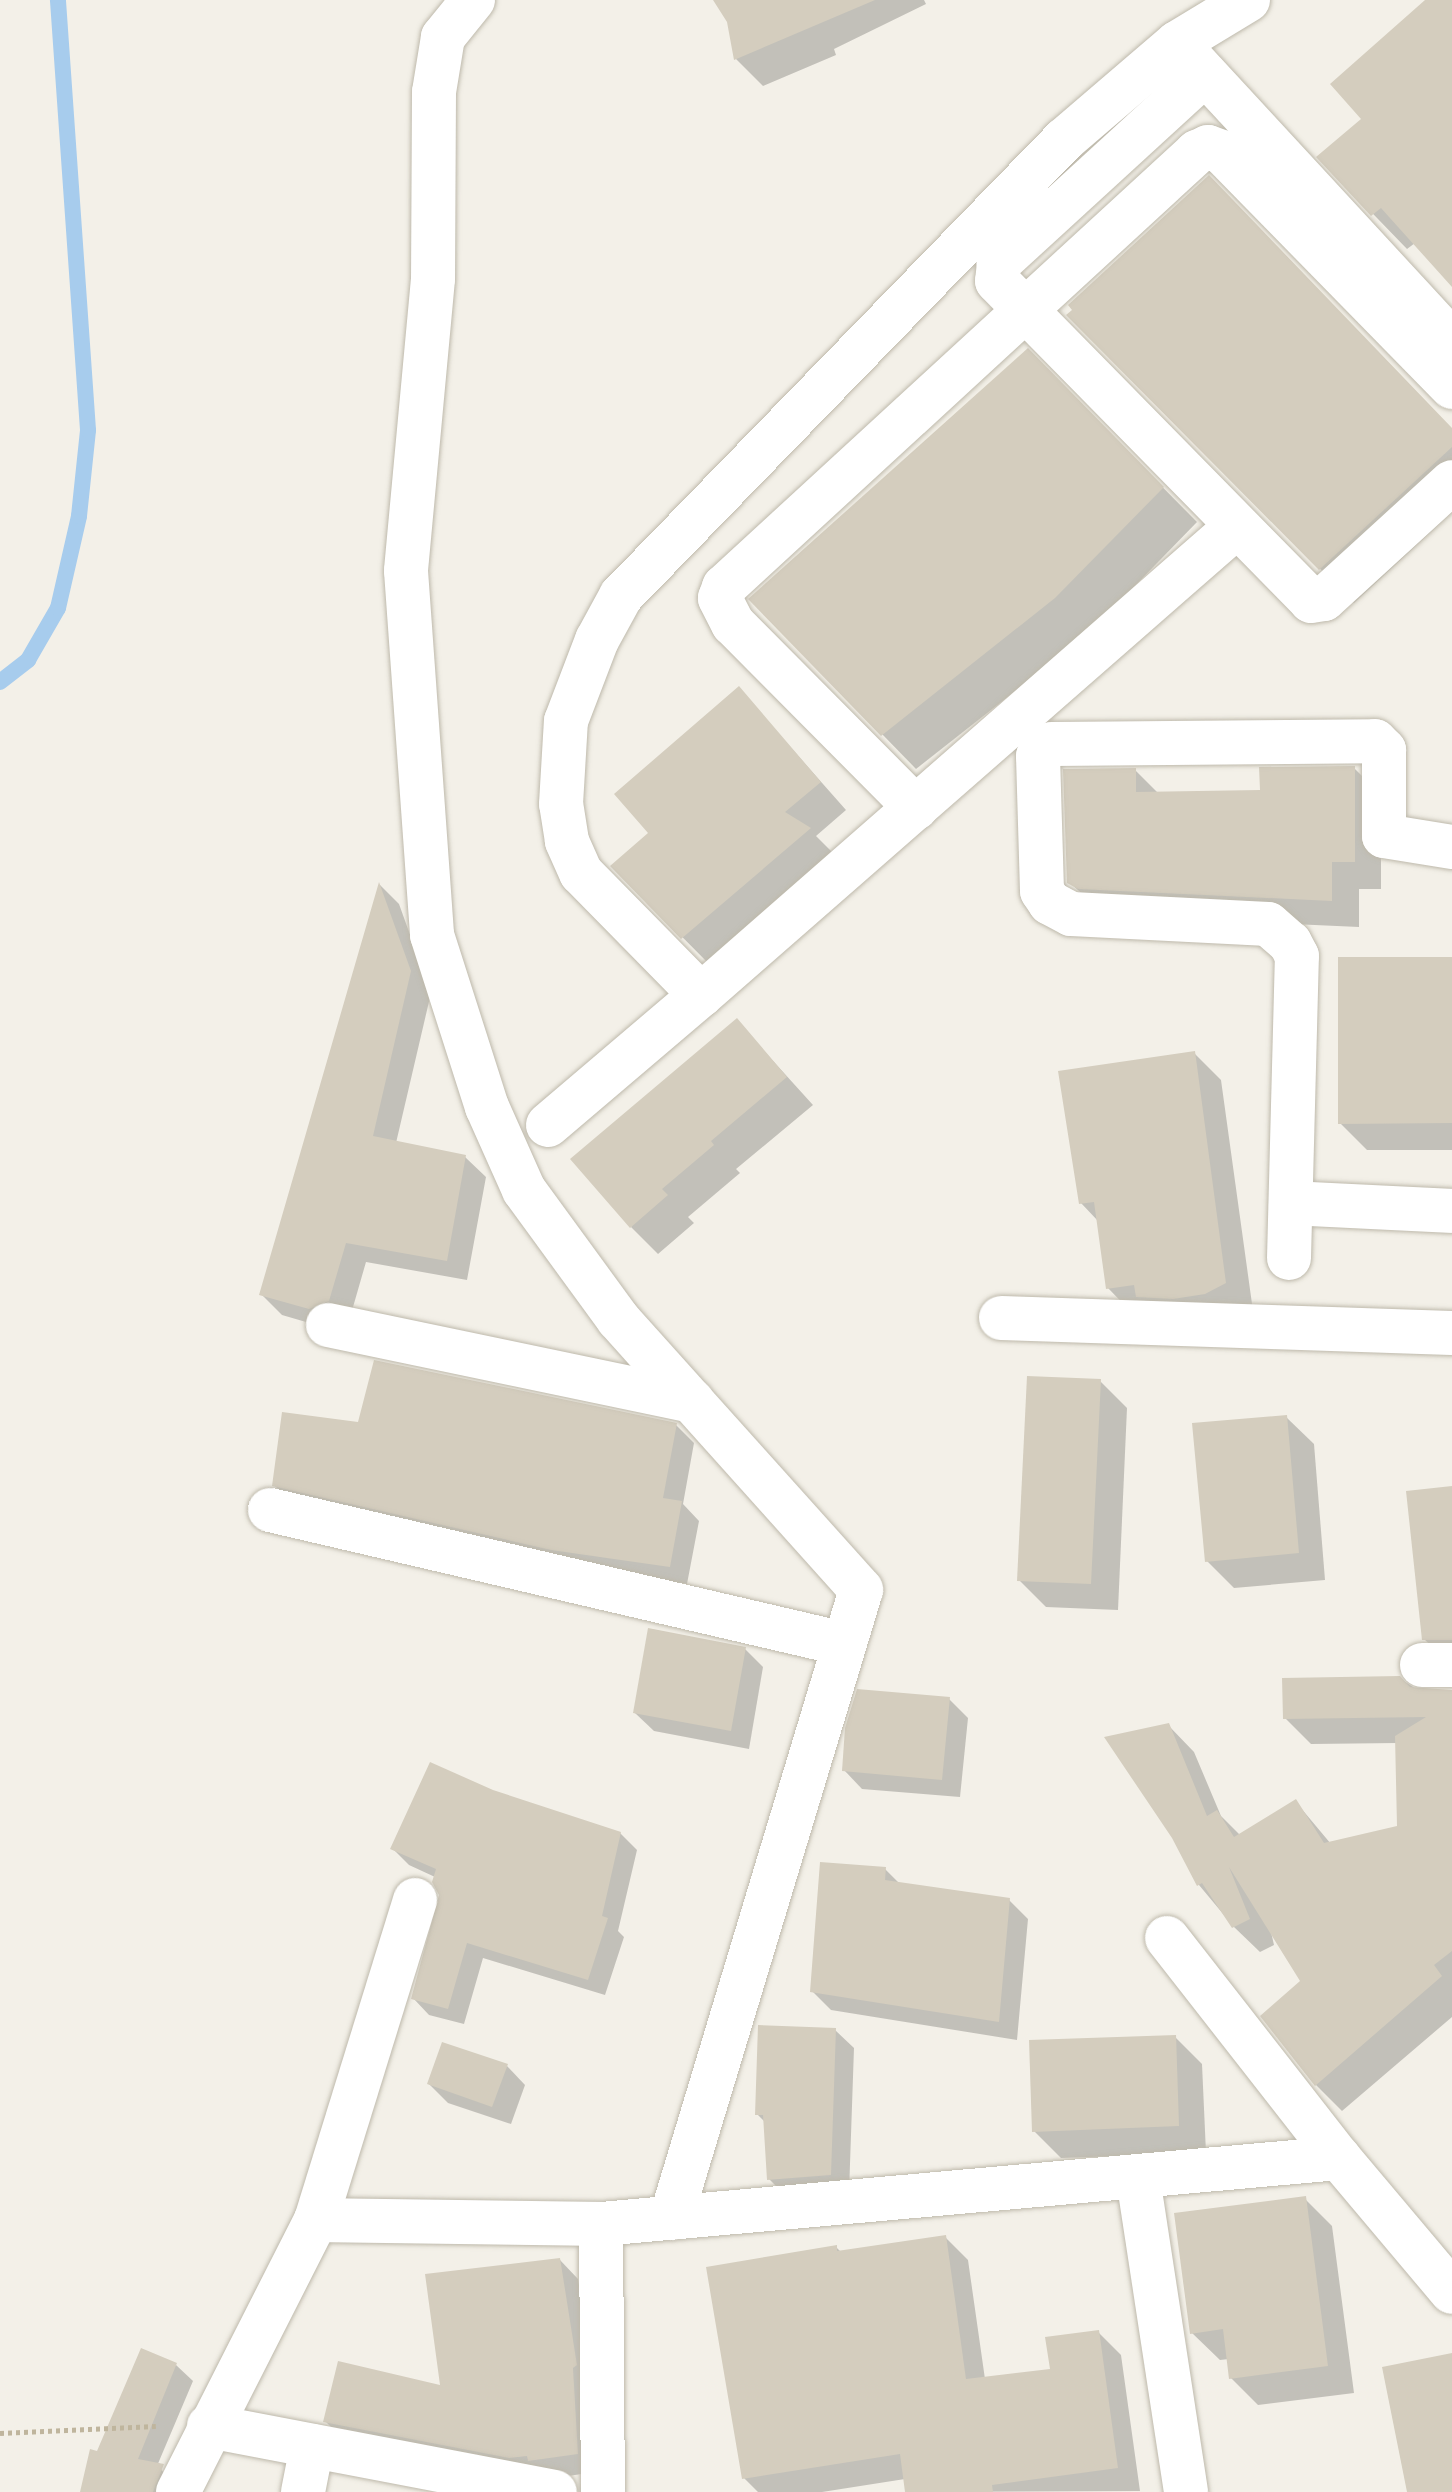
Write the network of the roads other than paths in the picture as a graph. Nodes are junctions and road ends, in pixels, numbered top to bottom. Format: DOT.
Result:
graph roads {
  1 [pos="473,0"];
  2 [pos="1248,0"];
  3 [pos="1191,58"];
  4 [pos="1024,311"];
  5 [pos="1452,341"];
  6 [pos="1452,387"];
  7 [pos="1452,482"];
  8 [pos="1236,527"];
  9 [pos="916,808"];
  10 [pos="1452,847"];
  11 [pos="701,995"];
  12 [pos="548,1125"];
  13 [pos="1291,1203"];
  14 [pos="1452,1211"];
  15 [pos="1289,1258"];
  16 [pos="1001,1318"];
  17 [pos="328,1325"];
  18 [pos="1452,1333"];
  19 [pos="692,1401"];
  20 [pos="270,1510"];
  21 [pos="844,1644"];
  22 [pos="415,1900"];
  23 [pos="1167,1938"];
  24 [pos="1339,2158"];
  25 [pos="1138,2178"];
  26 [pos="671,2218"];
  27 [pos="316,2220"];
  28 [pos="601,2224"];
  29 [pos="1452,2292"];
  30 [pos="209,2426"];
  31 [pos="312,2446"];
  32 [pos="178,2492"];
  33 [pos="303,2492"];
  34 [pos="555,2492"];
  35 [pos="603,2492"];
  36 [pos="1186,2492"];
  1 -- 19 [label="street"];
  2 -- 3 [label="street"];
  3 -- 4 [label="street"];
  3 -- 5 [label="street"];
  3 -- 11 [label="street"];
  4 -- 6 [label="street"];
  4 -- 8 [label="street"];
  4 -- 9 [label="street"];
  7 -- 8 [label="street"];
  8 -- 9 [label="street"];
  9 -- 11 [label="street"];
  10 -- 13 [label="street"];
  11 -- 12 [label="street"];
  13 -- 14 [label="street"];
  13 -- 15 [label="street"];
  16 -- 18 [label="street"];
  17 -- 19 [label="street"];
  19 -- 21 [label="street"];
  20 -- 21 [label="street"];
  21 -- 26 [label="street"];
  22 -- 27 [label="street"];
  23 -- 24 [label="street"];
  24 -- 25 [label="street"];
  24 -- 29 [label="street"];
  25 -- 26 [label="street"];
  25 -- 36 [label="street"];
  26 -- 28 [label="street"];
  27 -- 28 [label="street"];
  27 -- 30 [label="street"];
  28 -- 35 [label="street"];
  30 -- 31 [label="street"];
  30 -- 32 [label="street"];
  31 -- 33 [label="street"];
  31 -- 34 [label="street"];
}
